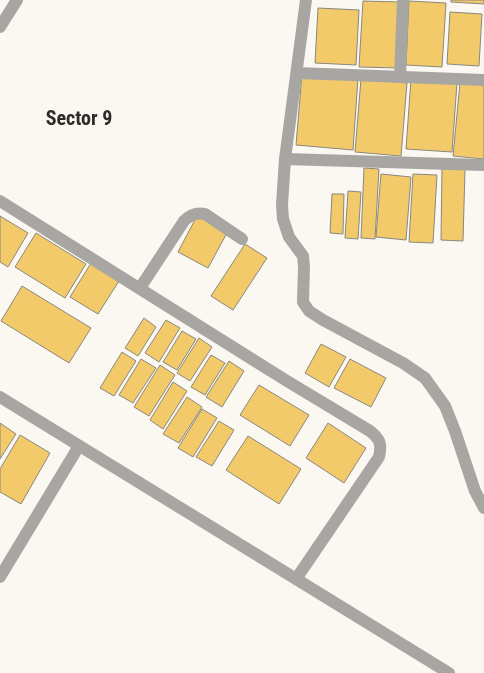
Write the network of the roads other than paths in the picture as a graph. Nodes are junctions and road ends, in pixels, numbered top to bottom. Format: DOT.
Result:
graph roads {
  1 [pos="17,0"];
  2 [pos="306,0"];
  3 [pos="403,0"];
  4 [pos="0,27"];
  5 [pos="296,73"];
  6 [pos="484,74"];
  7 [pos="400,77"];
  8 [pos="484,80"];
  9 [pos="285,159"];
  10 [pos="484,166"];
  11 [pos="0,201"];
  12 [pos="242,239"];
  13 [pos="140,288"];
  14 [pos="0,397"];
  15 [pos="79,446"];
  16 [pos="484,508"];
  17 [pos="0,576"];
  18 [pos="296,579"];
  19 [pos="449,673"];
  1 -- 4 [label="street"];
  2 -- 5 [label="street"];
  3 -- 7 [label="street"];
  5 -- 7 [label="street"];
  5 -- 9 [label="street"];
  6 -- 8 [label="street"];
  7 -- 8 [label="street"];
  9 -- 10 [label="street"];
  9 -- 16 [label="street"];
  11 -- 13 [label="street"];
  12 -- 13 [label="street"];
  13 -- 18 [label="street"];
  14 -- 15 [label="street"];
  15 -- 17 [label="street"];
  15 -- 18 [label="street"];
  18 -- 19 [label="street"];
}
